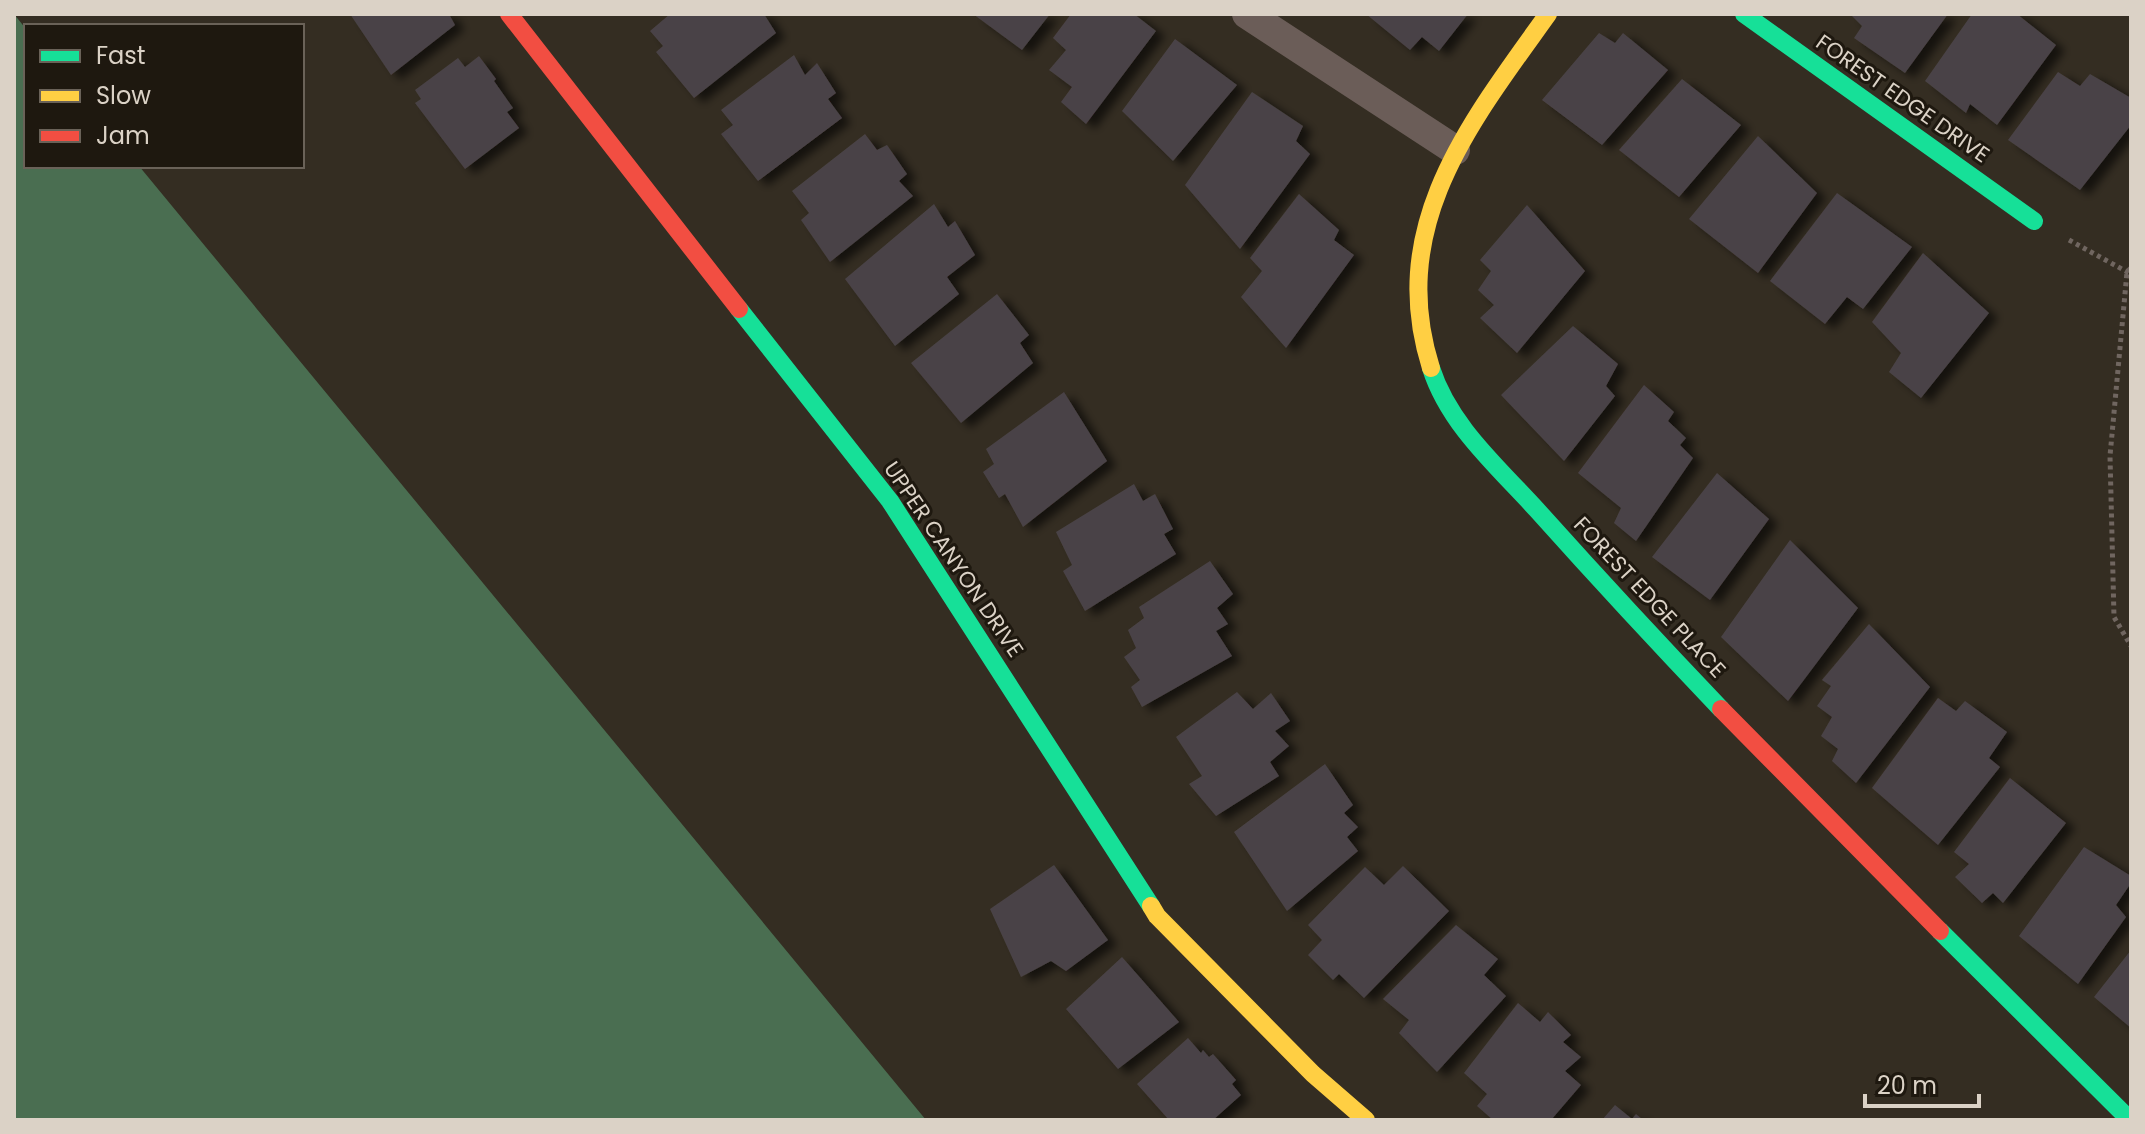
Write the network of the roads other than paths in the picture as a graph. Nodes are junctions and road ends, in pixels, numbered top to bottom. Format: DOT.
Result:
graph roads {
  1 [pos="509,14"];
  2 [pos="1247,14"];
  3 [pos="1548,14"];
  4 [pos="1744,14"];
  5 [pos="1455,150"];
  6 [pos="2034,221"];
  7 [pos="1366,1120"];
  8 [pos="2130,1120"];
  1 -- 7 [label="street, UPPER CANYON DRIVE"];
  2 -- 5 [label="street"];
  3 -- 5 [label="street, FOREST EDGE PLACE"];
  4 -- 6 [label="street, FOREST EDGE DRIVE"];
  5 -- 8 [label="street, FOREST EDGE PLACE"];
}
